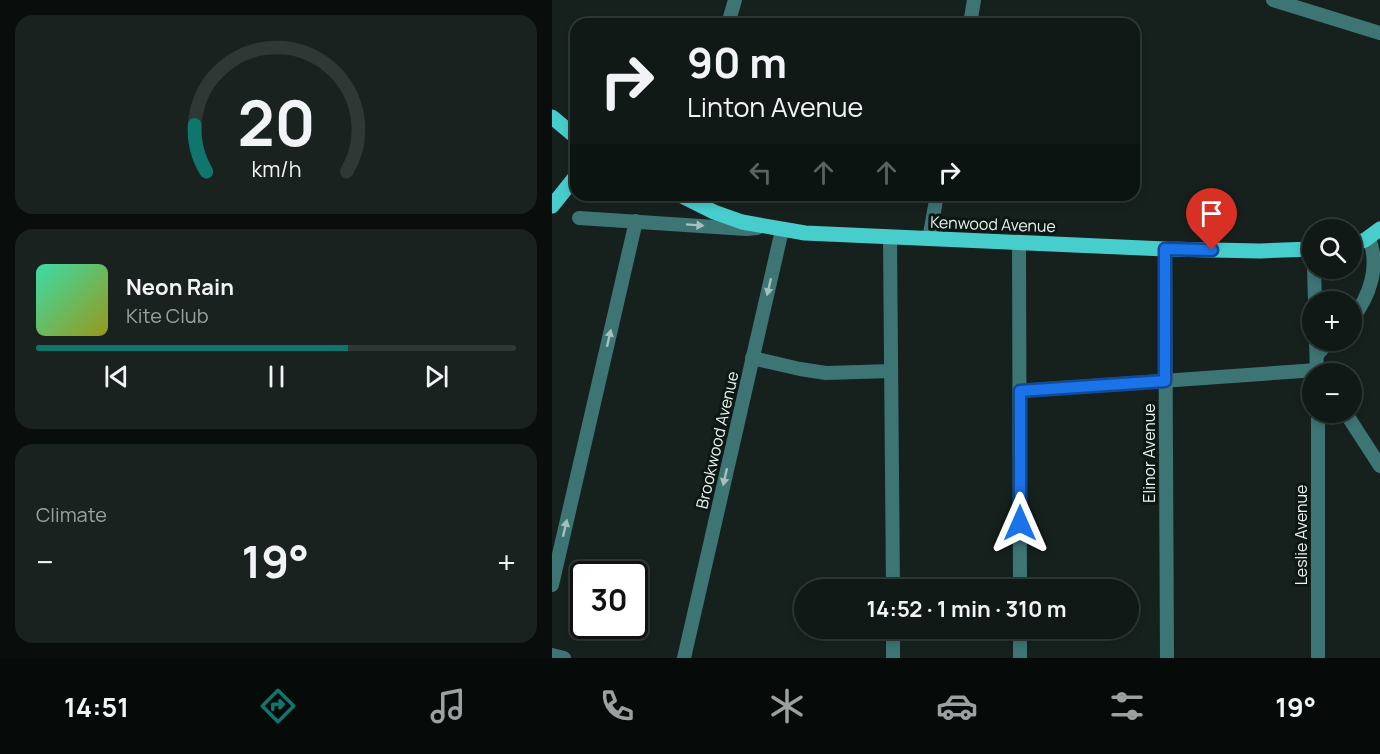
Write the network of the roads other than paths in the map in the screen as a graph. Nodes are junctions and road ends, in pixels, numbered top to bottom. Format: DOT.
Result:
graph roads {
  1 [pos="735,0"];
  2 [pos="974,0"];
  3 [pos="1273,0"];
  4 [pos="730,18"];
  5 [pos="971,18"];
  6 [pos="1380,33"];
  7 [pos="552,117"];
  8 [pos="570,132"];
  9 [pos="570,184"];
  10 [pos="693,201"];
  11 [pos="936,201"];
  12 [pos="552,206"];
  13 [pos="579,218"];
  14 [pos="636,221"];
  15 [pos="762,227"];
  16 [pos="782,230"];
  17 [pos="1374,233"];
  18 [pos="890,238"];
  19 [pos="929,239"];
  20 [pos="1019,243"];
  21 [pos="1165,249"];
  22 [pos="1302,249"];
  23 [pos="1362,305"];
  24 [pos="1317,351"];
  25 [pos="1320,351"];
  26 [pos="1317,355"];
  27 [pos="752,358"];
  28 [pos="1317,363"];
  29 [pos="891,371"];
  30 [pos="1302,373"];
  31 [pos="1165,381"];
  32 [pos="1020,391"];
  33 [pos="1318,423"];
  34 [pos="1352,423"];
  35 [pos="1380,466"];
  36 [pos="893,579"];
  37 [pos="1020,579"];
  38 [pos="552,585"];
  39 [pos="893,639"];
  40 [pos="1020,639"];
  41 [pos="552,655"];
  42 [pos="564,658"];
  43 [pos="684,658"];
  44 [pos="893,658"];
  45 [pos="1020,658"];
  46 [pos="1167,658"];
  47 [pos="1318,658"];
  1 -- 4 [label="street"];
  2 -- 5 [label="street"];
  3 -- 6 [label="street"];
  7 -- 8 [label="main road"];
  9 -- 12 [label="main road"];
  10 -- 15 [label="main road, Kenwood Avenue"];
  11 -- 19 [label="street"];
  13 -- 14 [label="street"];
  14 -- 15 [label="street, one-way"];
  38 -- 14 [label="street, one-way"];
  15 -- 16 [label="main road, Kenwood Avenue"];
  16 -- 18 [label="main road, Kenwood Avenue"];
  16 -- 27 [label="street, Brookwood Avenue, one-way"];
  17 -- 23 [label="street"];
  18 -- 19 [label="main road, Kenwood Avenue"];
  18 -- 29 [label="street"];
  19 -- 20 [label="main road, Kenwood Avenue"];
  20 -- 21 [label="main road, Kenwood Avenue"];
  20 -- 32 [label="street"];
  21 -- 22 [label="main road, Kenwood Avenue"];
  21 -- 31 [label="street, Elinor Avenue"];
  24 -- 26 [label="street"];
  25 -- 26 [label="street"];
  26 -- 28 [label="street"];
  27 -- 29 [label="street"];
  27 -- 43 [label="street, Brookwood Avenue, one-way"];
  29 -- 36 [label="street"];
  30 -- 31 [label="street"];
  31 -- 32 [label="street"];
  31 -- 46 [label="street, Elinor Avenue"];
  32 -- 37 [label="street"];
  33 -- 47 [label="street, Leslie Avenue"];
  34 -- 35 [label="street"];
  39 -- 44 [label="street"];
  40 -- 45 [label="street"];
  41 -- 42 [label="street"];
}
